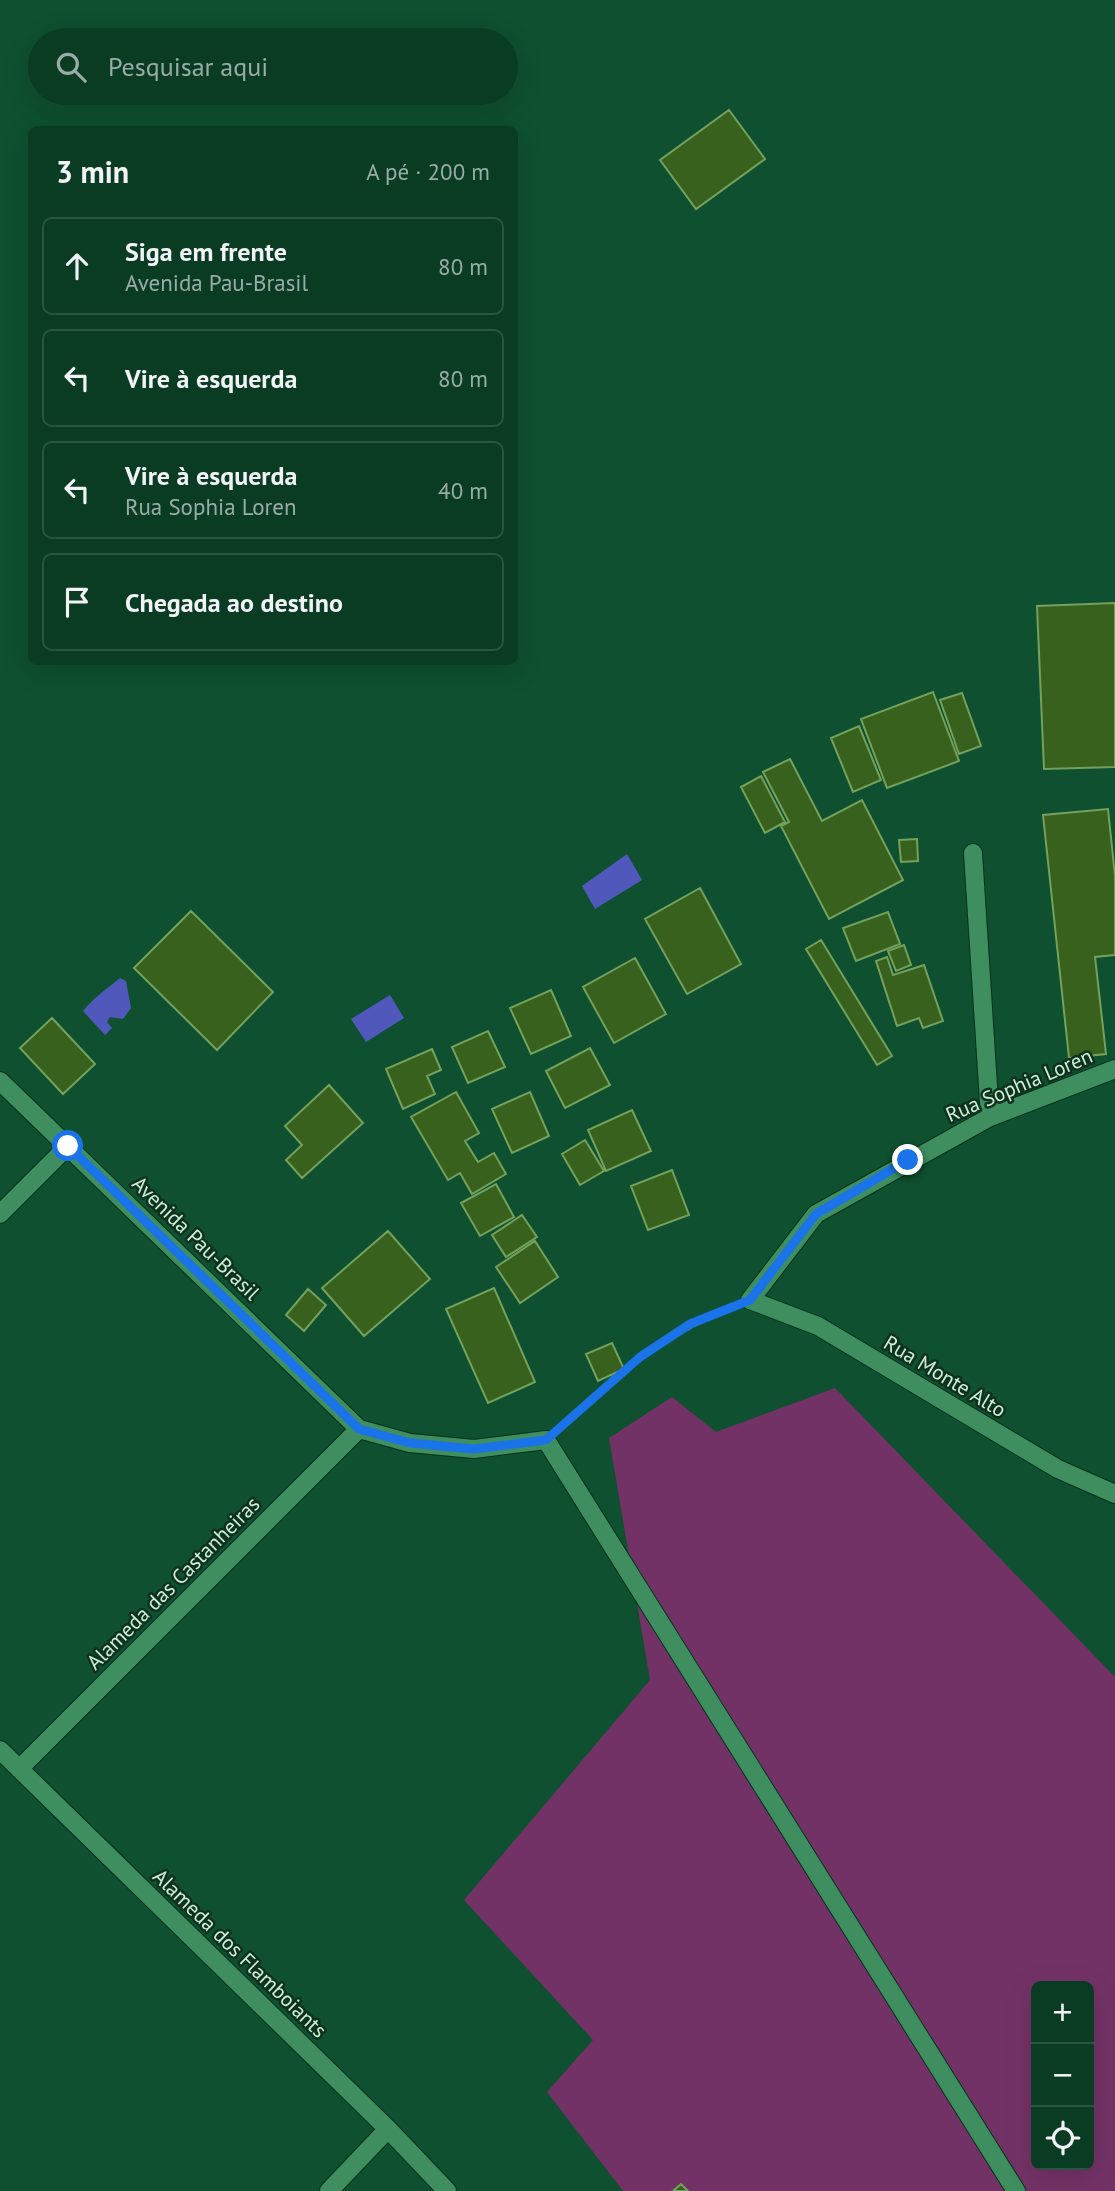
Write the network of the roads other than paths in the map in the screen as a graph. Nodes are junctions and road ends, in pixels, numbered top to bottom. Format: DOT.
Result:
graph roads {
  1 [pos="973,853"];
  2 [pos="1115,1069"];
  3 [pos="0,1081"];
  4 [pos="990,1117"];
  5 [pos="68,1146"];
  6 [pos="0,1214"];
  7 [pos="750,1300"];
  8 [pos="359,1429"];
  9 [pos="1115,1494"];
  10 [pos="0,1750"];
  11 [pos="19,1769"];
  12 [pos="388,2129"];
  13 [pos="329,2191"];
  14 [pos="447,2191"];
  15 [pos="1016,2191"];
  1 -- 4 [label="street"];
  2 -- 4 [label="street, Rua Sophia Loren"];
  3 -- 5 [label="street, Avenida Pau-Brasil"];
  4 -- 7 [label="street, Rua Sophia Loren"];
  5 -- 6 [label="street"];
  5 -- 8 [label="street, Avenida Pau-Brasil"];
  7 -- 9 [label="street, Rua Monte Alto"];
  8 -- 11 [label="street, Alameda das Castanheiras"];
  8 -- 15 [label="street"];
  10 -- 11 [label="street, Alameda dos Flamboiants"];
  11 -- 12 [label="street, Alameda dos Flamboiants"];
  12 -- 13 [label="street"];
  12 -- 14 [label="street, Alameda dos Flamboiants"];
}
